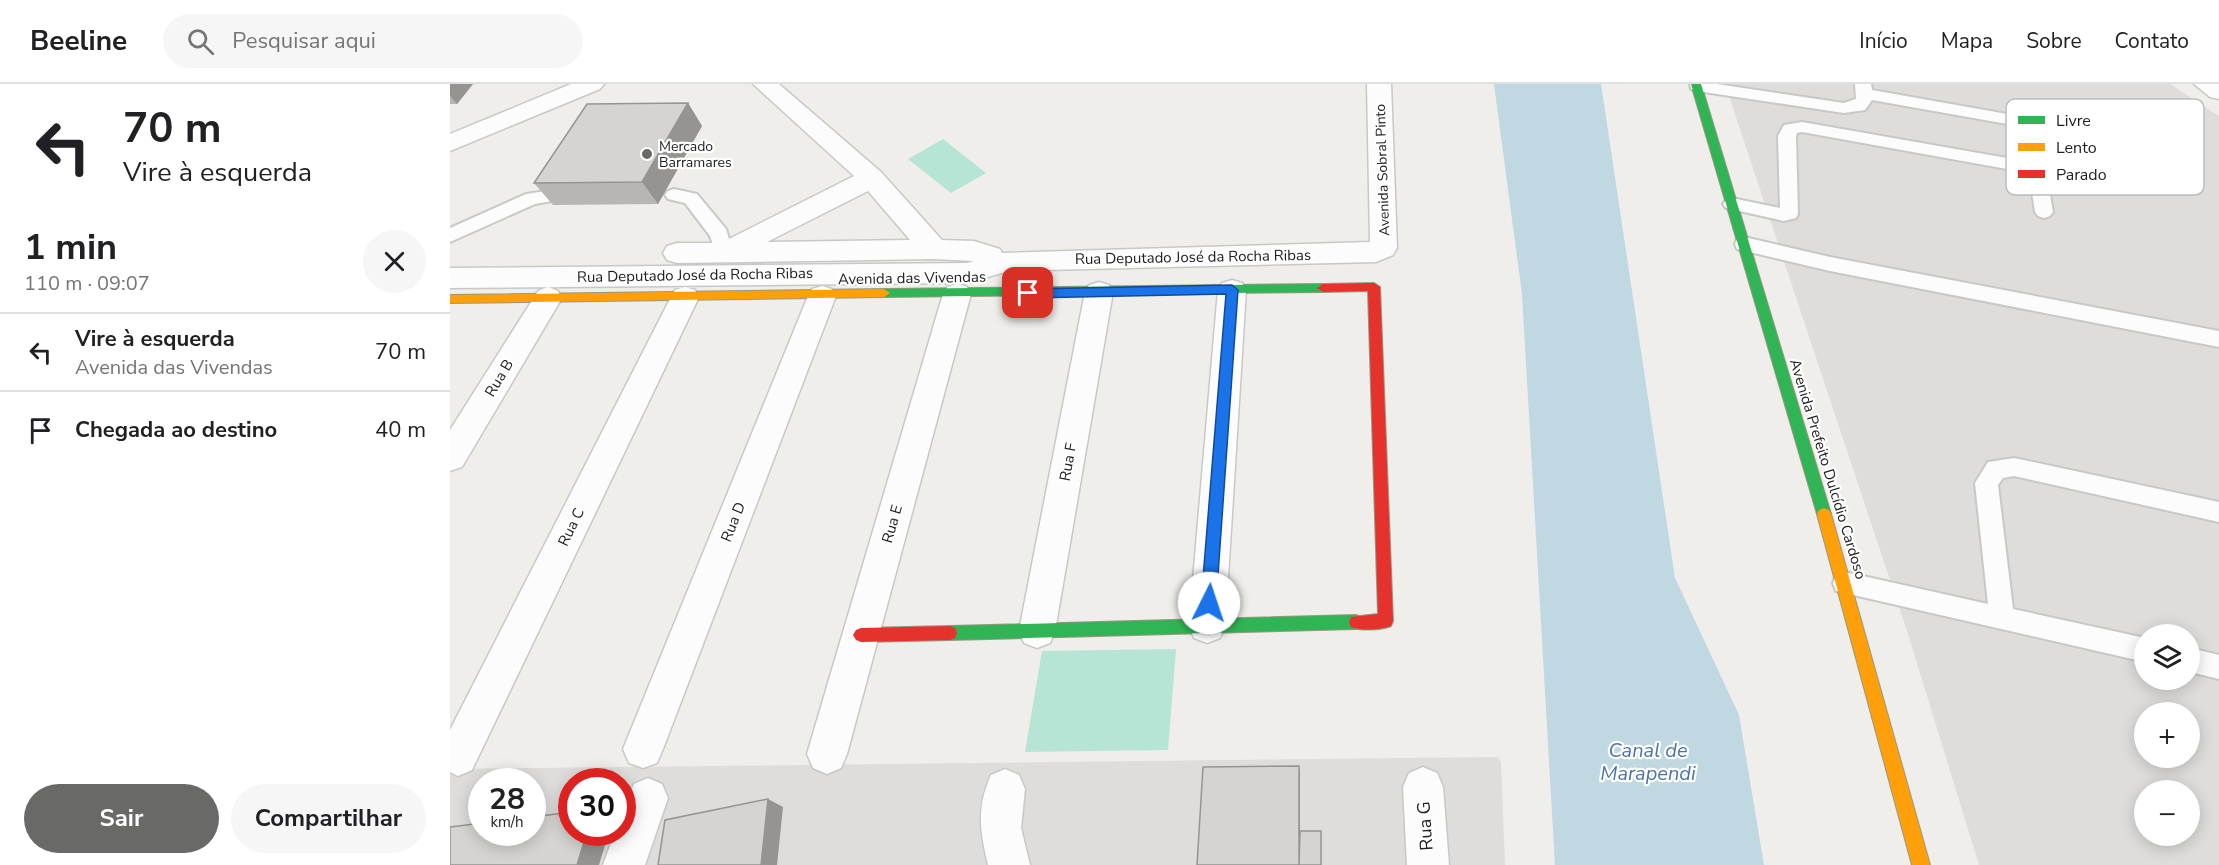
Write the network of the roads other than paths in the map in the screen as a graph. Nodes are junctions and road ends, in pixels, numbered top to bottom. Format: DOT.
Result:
graph roads {
  1 [pos="592,84"];
  2 [pos="765,84"];
  3 [pos="1379,84"];
  4 [pos="2206,84"];
  5 [pos="1697,85"];
  6 [pos="1864,89"];
  7 [pos="2219,92"];
  8 [pos="2006,117"];
  9 [pos="450,143"];
  10 [pos="2006,163"];
  11 [pos="872,178"];
  12 [pos="674,195"];
  13 [pos="2041,195"];
  14 [pos="546,196"];
  15 [pos="1732,204"];
  16 [pos="2044,212"];
  17 [pos="450,236"];
  18 [pos="1744,244"];
  19 [pos="724,252"];
  20 [pos="1376,252"];
  21 [pos="450,256"];
  22 [pos="928,261"];
  23 [pos="450,278"];
  24 [pos="1232,290"];
  25 [pos="1099,292"];
  26 [pos="957,294"];
  27 [pos="822,296"];
  28 [pos="685,297"];
  29 [pos="548,298"];
  30 [pos="450,299"];
  31 [pos="2219,339"];
  32 [pos="450,458"];
  33 [pos="2219,512"];
  34 [pos="1845,583"];
  35 [pos="2002,617"];
  36 [pos="1207,626"];
  37 [pos="1037,631"];
  38 [pos="861,635"];
  39 [pos="2134,647"];
  40 [pos="2200,662"];
  41 [pos="2219,667"];
  42 [pos="643,749"];
  43 [pos="827,754"];
  44 [pos="458,756"];
  45 [pos="1422,787"];
  46 [pos="1005,789"];
  47 [pos="648,798"];
  48 [pos="624,865"];
  49 [pos="1009,865"];
  50 [pos="1428,865"];
  51 [pos="1921,865"];
  1 -- 9 [label="street"];
  2 -- 11 [label="street"];
  3 -- 20 [label="street, Avenida Sobral Pinto"];
  4 -- 7 [label="street"];
  5 -- 6 [label="lane"];
  5 -- 15 [label="street, Avenida Prefeito Dulcídio Cardoso"];
  6 -- 8 [label="lane"];
  10 -- 15 [label="lane"];
  11 -- 19 [label="street"];
  11 -- 22 [label="street"];
  12 -- 19 [label="lane"];
  13 -- 16 [label="lane"];
  14 -- 17 [label="lane"];
  15 -- 18 [label="street, Avenida Prefeito Dulcídio Cardoso"];
  18 -- 31 [label="lane"];
  18 -- 34 [label="street, Avenida Prefeito Dulcídio Cardoso"];
  19 -- 21 [label="street, Rua Deputado José da Rocha Ribas"];
  19 -- 22 [label="street, Rua Deputado José da Rocha Ribas"];
  20 -- 22 [label="street, Rua Deputado José da Rocha Ribas"];
  22 -- 23 [label="street, Rua Deputado José da Rocha Ribas"];
  24 -- 25 [label="street, Avenida das Vivendas"];
  24 -- 36 [label="street"];
  24 -- 36 [label="street, Avenida das Vivendas"];
  25 -- 26 [label="street, Avenida das Vivendas"];
  25 -- 37 [label="street, Rua F"];
  26 -- 27 [label="street, Avenida das Vivendas"];
  26 -- 38 [label="street, Rua E"];
  27 -- 28 [label="street, Avenida das Vivendas"];
  27 -- 42 [label="street, Rua D"];
  28 -- 29 [label="street, Avenida das Vivendas"];
  28 -- 44 [label="street, Rua C"];
  29 -- 30 [label="street, Avenida das Vivendas"];
  29 -- 32 [label="street, Rua B"];
  33 -- 35 [label="lane"];
  34 -- 35 [label="lane"];
  34 -- 51 [label="street, Avenida Prefeito Dulcídio Cardoso"];
  35 -- 39 [label="lane"];
  36 -- 37 [label="street"];
  37 -- 38 [label="street"];
  38 -- 43 [label="street, Rua E"];
  40 -- 41 [label="lane"];
  45 -- 50 [label="street, Rua G"];
  46 -- 49 [label="street"];
  47 -- 48 [label="street"];
}
